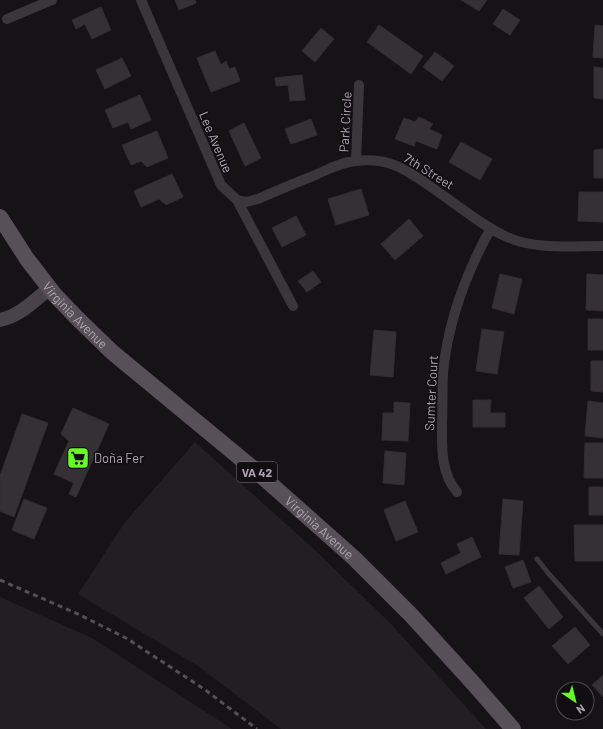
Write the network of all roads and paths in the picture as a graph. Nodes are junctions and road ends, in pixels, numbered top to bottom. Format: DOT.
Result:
graph roads {
  1 [pos="52,0"];
  2 [pos="141,0"];
  3 [pos="8,19"];
  4 [pos="359,85"];
  5 [pos="356,160"];
  6 [pos="237,200"];
  7 [pos="0,217"];
  8 [pos="491,228"];
  9 [pos="603,246"];
  10 [pos="50,288"];
  11 [pos="293,306"];
  12 [pos="0,320"];
  13 [pos="457,492"];
  14 [pos="537,559"];
  15 [pos="603,634"];
  16 [pos="513,729"];
  1 -- 3 [label="street"];
  2 -- 6 [label="street, Lee Avenue"];
  4 -- 5 [label="street, Park Circle"];
  5 -- 6 [label="street, 7th Street"];
  5 -- 8 [label="street, 7th Street"];
  6 -- 11 [label="street, Lee Avenue"];
  7 -- 10 [label="main road, Virginia Avenue / VA 42"];
  8 -- 9 [label="street, 7th Street"];
  8 -- 13 [label="street, Sumter Court"];
  10 -- 12 [label="street"];
  10 -- 16 [label="main road, Virginia Avenue / VA 42"];
  14 -- 15 [label="lane"];
}
